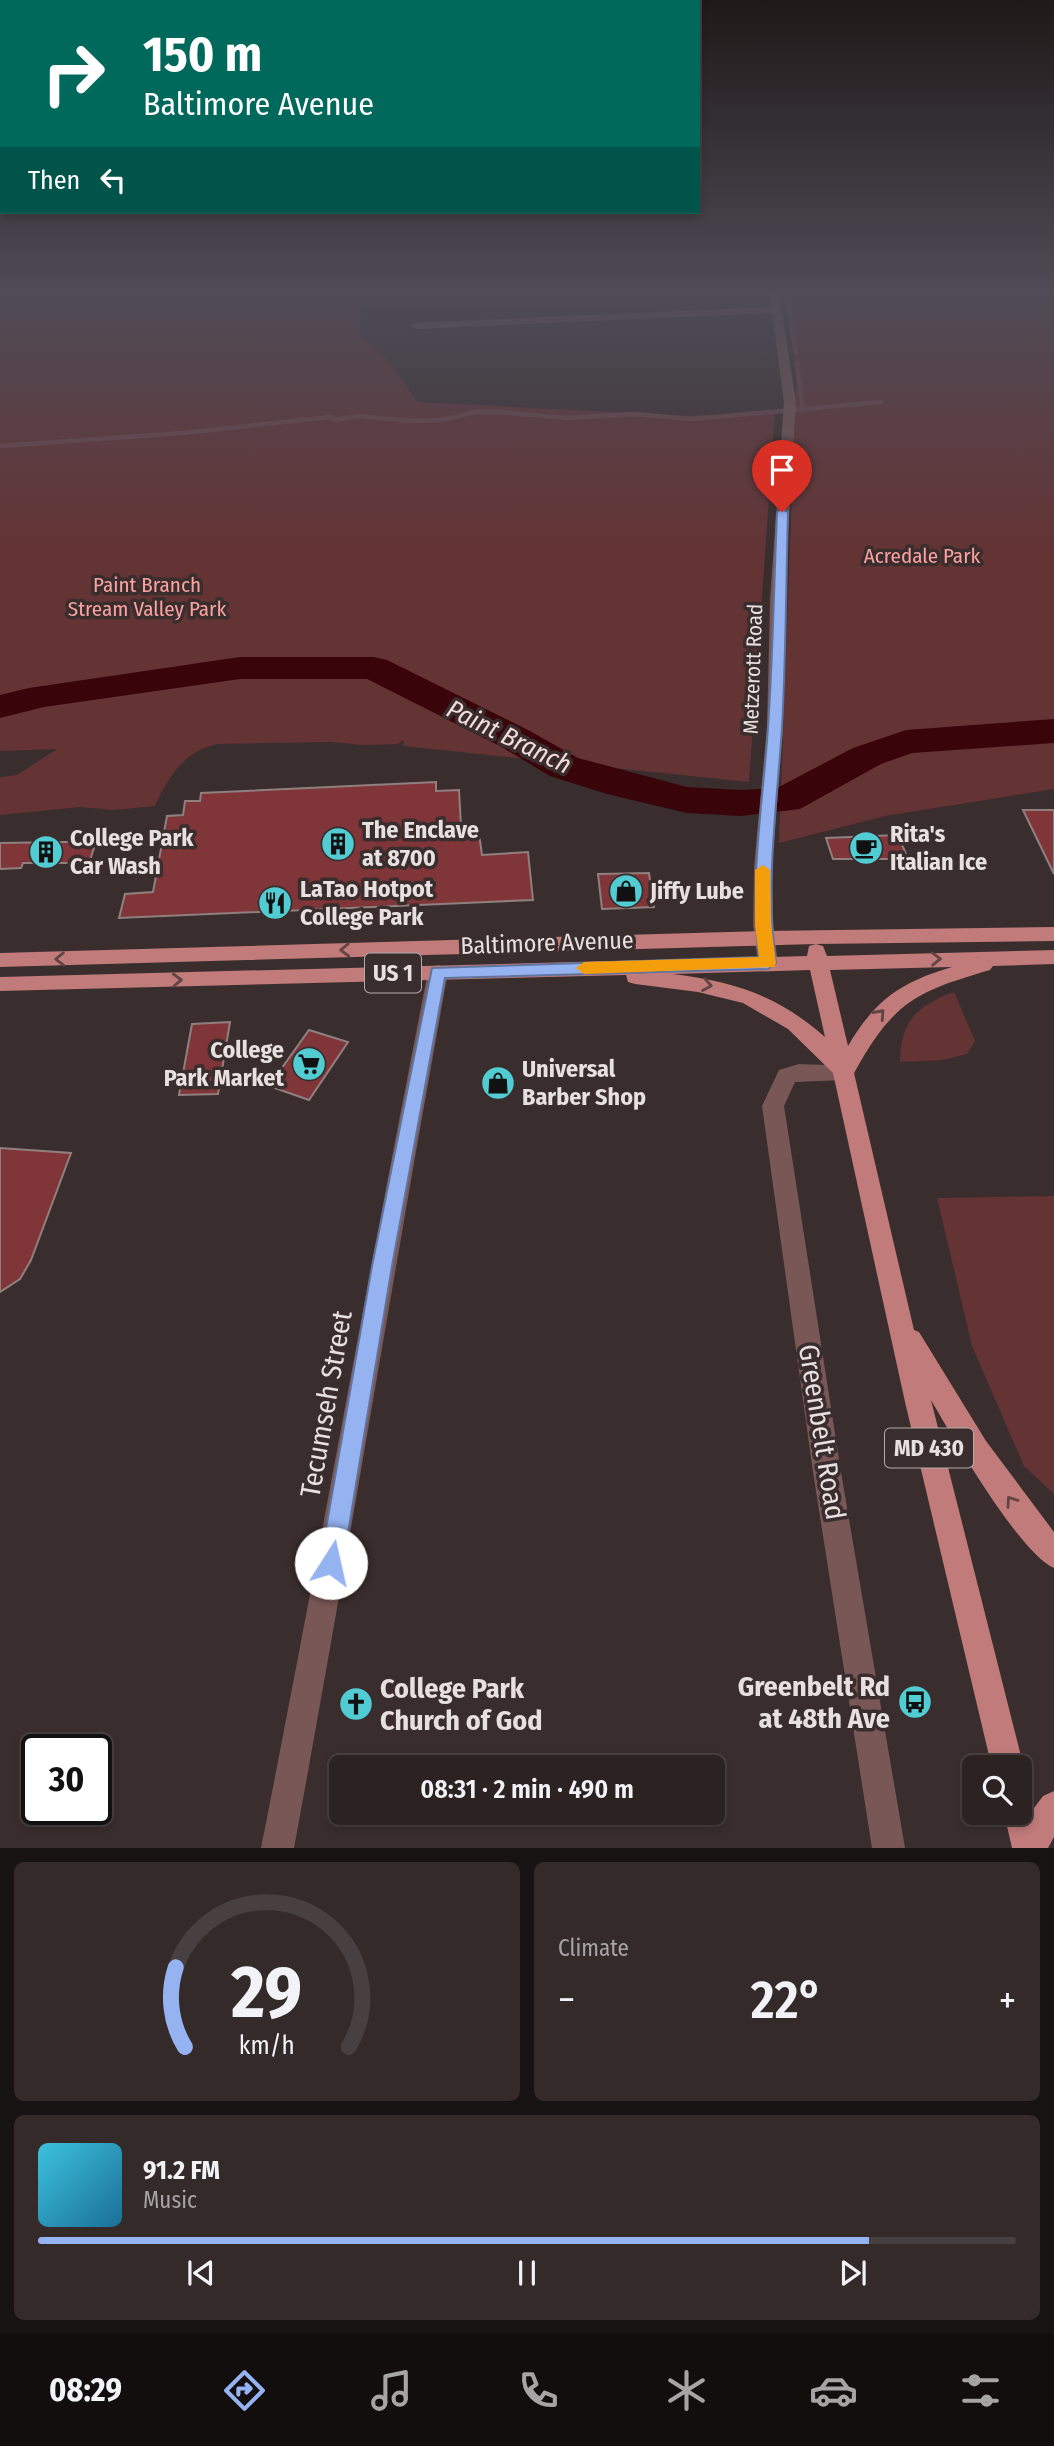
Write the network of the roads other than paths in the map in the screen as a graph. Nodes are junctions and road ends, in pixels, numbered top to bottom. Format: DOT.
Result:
graph roads {
  1 [pos="785,380"];
  2 [pos="777,600"];
  3 [pos="770,781"];
  4 [pos="1054,934"];
  5 [pos="813,937"];
  6 [pos="764,938"];
  7 [pos="1054,957"];
  8 [pos="1010,958"];
  9 [pos="0,960"];
  10 [pos="819,961"];
  11 [pos="768,963"];
  12 [pos="566,969"];
  13 [pos="438,972"];
  14 [pos="0,984"];
  15 [pos="845,1072"];
  16 [pos="901,1325"];
  17 [pos="1054,1554"];
  18 [pos="1005,1755"];
  19 [pos="1054,1807"];
  20 [pos="1026,1825"];
  21 [pos="1035,1845"];
  22 [pos="277,1847"];
  23 [pos="889,1847"];
  1 -- 2 [label="street, Metzerott Road"];
  2 -- 3 [label="street, Metzerott Road"];
  3 -- 6 [label="street, Metzerott Road"];
  4 -- 5 [label="main road, Baltimore Avenue / US 1"];
  5 -- 6 [label="main road, Baltimore Avenue / US 1"];
  5 -- 10 [label="main road, MD 430"];
  6 -- 9 [label="main road, Baltimore Avenue / US 1, one-way"];
  6 -- 11 [label="street, Metzerott Road"];
  7 -- 8 [label="main road, Baltimore Avenue / US 1"];
  10 -- 8 [label="main road, Baltimore Avenue / US 1, one-way"];
  15 -- 8 [label="main road, one-way"];
  10 -- 11 [label="main road, Baltimore Avenue / US 1"];
  10 -- 15 [label="main road, MD 430"];
  11 -- 12 [label="main road, Baltimore Avenue / US 1"];
  12 -- 13 [label="main road, Baltimore Avenue / US 1"];
  12 -- 15 [label="main road, one-way"];
  14 -- 13 [label="main road, Baltimore Avenue / US 1, one-way"];
  13 -- 22 [label="street, Tecumseh Street"];
  15 -- 16 [label="main road, MD 430"];
  15 -- 23 [label="street, Greenbelt Road"];
  17 -- 16 [label="main road, one-way"];
  16 -- 18 [label="main road, MD 430"];
  19 -- 21 [label="main road"];
  20 -- 21 [label="main road"];
}
